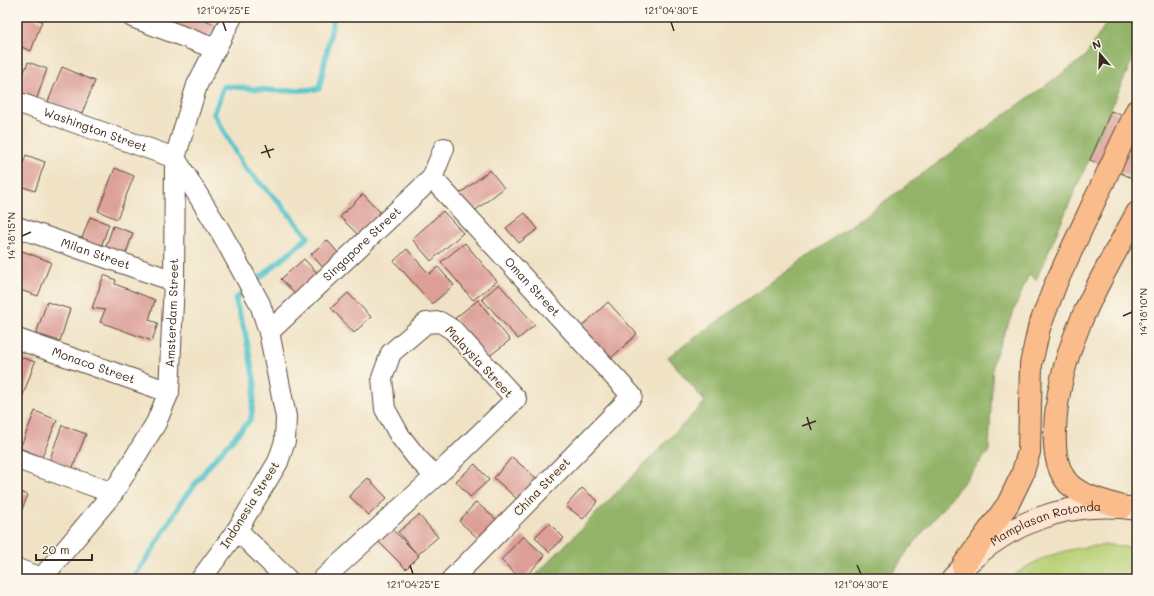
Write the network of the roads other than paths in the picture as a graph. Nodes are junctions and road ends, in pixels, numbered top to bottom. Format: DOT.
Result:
graph roads {
  1 [pos="132,17"];
  2 [pos="232,17"];
  3 [pos="216,49"];
  4 [pos="17,102"];
  5 [pos="1137,110"];
  6 [pos="444,148"];
  7 [pos="174,158"];
  8 [pos="432,178"];
  9 [pos="1137,213"];
  10 [pos="17,227"];
  11 [pos="174,281"];
  12 [pos="269,332"];
  13 [pos="17,339"];
  14 [pos="169,392"];
  15 [pos="632,396"];
  16 [pos="17,459"];
  17 [pos="435,476"];
  18 [pos="113,493"];
  19 [pos="1132,506"];
  20 [pos="237,530"];
  21 [pos="17,569"];
  22 [pos="957,573"];
  23 [pos="41,578"];
  24 [pos="201,579"];
  25 [pos="287,579"];
  26 [pos="324,579"];
  27 [pos="452,579"];
  1 -- 3 [label="street"];
  2 -- 3 [label="street, Amsterdam Street"];
  3 -- 7 [label="street, Amsterdam Street"];
  4 -- 7 [label="street, Washington Street"];
  5 -- 22 [label="highway"];
  6 -- 8 [label="street, Singapore Street"];
  7 -- 11 [label="street, Amsterdam Street"];
  7 -- 12 [label="street, Indonesia Street"];
  8 -- 12 [label="street, Singapore Street"];
  8 -- 15 [label="street, Oman Street"];
  9 -- 19 [label="highway"];
  10 -- 11 [label="street, Milan Street"];
  11 -- 14 [label="street, Amsterdam Street"];
  12 -- 20 [label="street, Indonesia Street"];
  13 -- 14 [label="street, Monaco Street"];
  14 -- 18 [label="street, Amsterdam Street"];
  15 -- 27 [label="street, China Street"];
  16 -- 18 [label="street"];
  17 -- 17 [label="street, Malaysia Street"];
  17 -- 26 [label="street, Malaysia Street"];
  18 -- 23 [label="street, Amsterdam Street"];
  19 -- 22 [label="main road, Mamplasan Rotonda"];
  20 -- 24 [label="street, Indonesia Street"];
  20 -- 25 [label="street"];
  21 -- 23 [label="street"];
}
